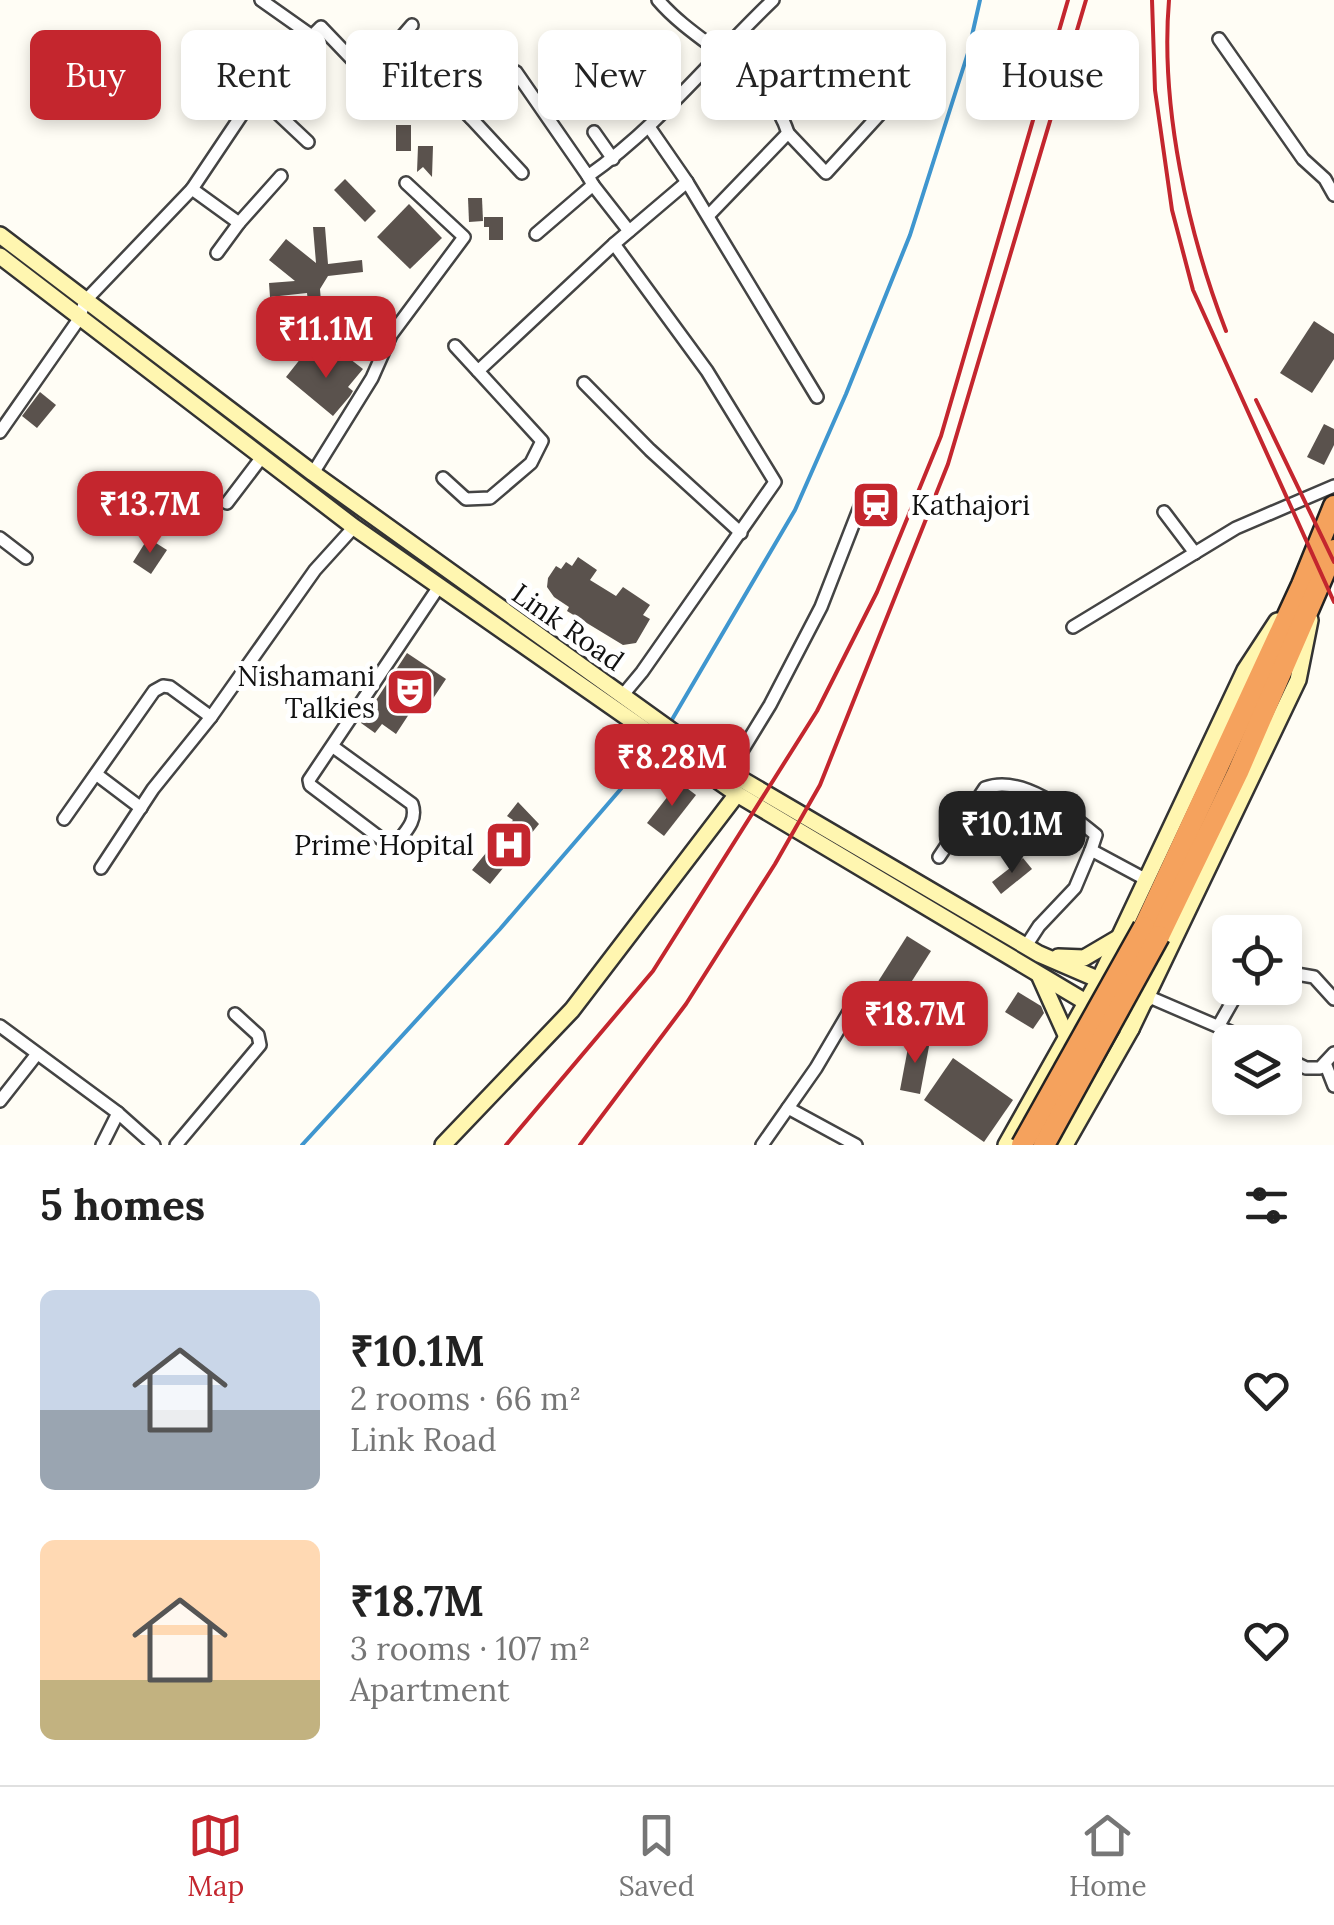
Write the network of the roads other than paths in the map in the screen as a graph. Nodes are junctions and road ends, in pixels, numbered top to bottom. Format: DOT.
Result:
graph roads {
  1 [pos="261,0"];
  2 [pos="658,0"];
  3 [pos="773,0"];
  4 [pos="412,25"];
  5 [pos="304,30"];
  6 [pos="408,30"];
  7 [pos="742,30"];
  8 [pos="326,34"];
  9 [pos="701,36"];
  10 [pos="1219,39"];
  11 [pos="346,54"];
  12 [pos="701,72"];
  13 [pos="518,75"];
  14 [pos="240,120"];
  15 [pos="285,120"];
  16 [pos="473,120"];
  17 [pos="783,120"];
  18 [pos="874,120"];
  19 [pos="649,128"];
  20 [pos="594,132"];
  21 [pos="788,133"];
  22 [pos="308,142"];
  23 [pos="613,159"];
  24 [pos="522,173"];
  25 [pos="281,176"];
  26 [pos="590,181"];
  27 [pos="406,182"];
  28 [pos="688,182"];
  29 [pos="192,188"];
  30 [pos="1334,195"];
  31 [pos="710,216"];
  32 [pos="239,223"];
  33 [pos="629,231"];
  34 [pos="536,234"];
  35 [pos="0,235"];
  36 [pos="614,244"];
  37 [pos="217,253"];
  38 [pos="0,256"];
  39 [pos="85,301"];
  40 [pos="80,319"];
  41 [pos="454,346"];
  42 [pos="478,371"];
  43 [pos="584,383"];
  44 [pos="817,397"];
  45 [pos="0,432"];
  46 [pos="262,457"];
  47 [pos="313,474"];
  48 [pos="443,478"];
  49 [pos="1334,486"];
  50 [pos="865,494"];
  51 [pos="227,503"];
  52 [pos="1334,506"];
  53 [pos="1164,512"];
  54 [pos="354,527"];
  55 [pos="741,533"];
  56 [pos="0,538"];
  57 [pos="1334,550"];
  58 [pos="1195,553"];
  59 [pos="26,558"];
  60 [pos="438,588"];
  61 [pos="1309,591"];
  62 [pos="1073,626"];
  63 [pos="622,696"];
  64 [pos="211,717"];
  65 [pos="642,719"];
  66 [pos="673,741"];
  67 [pos="332,746"];
  68 [pos="729,772"];
  69 [pos="96,774"];
  70 [pos="737,794"];
  71 [pos="141,808"];
  72 [pos="64,819"];
  73 [pos="1091,850"];
  74 [pos="939,857"];
  75 [pos="101,868"];
  76 [pos="1146,880"];
  77 [pos="1152,932"];
  78 [pos="1118,938"];
  79 [pos="1033,950"];
  80 [pos="1039,975"];
  81 [pos="1302,975"];
  82 [pos="1100,978"];
  83 [pos="1147,998"];
  84 [pos="1334,999"];
  85 [pos="856,1000"];
  86 [pos="1086,1002"];
  87 [pos="235,1014"];
  88 [pos="1217,1025"];
  89 [pos="0,1026"];
  90 [pos="1131,1029"];
  91 [pos="1068,1037"];
  92 [pos="37,1054"];
  93 [pos="1329,1058"];
  94 [pos="1302,1066"];
  95 [pos="1334,1086"];
  96 [pos="0,1101"];
  97 [pos="788,1108"];
  98 [pos="118,1113"];
  99 [pos="102,1145"];
  100 [pos="154,1145"];
  101 [pos="176,1145"];
  102 [pos="443,1145"];
  103 [pos="762,1145"];
  104 [pos="856,1145"];
  105 [pos="1006,1145"];
  106 [pos="1022,1145"];
  107 [pos="1044,1145"];
  108 [pos="1065,1145"];
  1 -- 5 [label="street"];
  2 -- 9 [label="street"];
  3 -- 7 [label="street"];
  4 -- 6 [label="street"];
  8 -- 11 [label="street"];
  10 -- 30 [label="street"];
  12 -- 19 [label="street"];
  13 -- 26 [label="street"];
  14 -- 29 [label="street"];
  15 -- 22 [label="street"];
  16 -- 24 [label="street"];
  17 -- 21 [label="street"];
  18 -- 21 [label="street"];
  19 -- 23 [label="street"];
  19 -- 28 [label="street"];
  20 -- 23 [label="street"];
  21 -- 31 [label="street"];
  23 -- 26 [label="street"];
  25 -- 32 [label="street"];
  26 -- 33 [label="street"];
  26 -- 34 [label="street"];
  27 -- 47 [label="street"];
  28 -- 31 [label="street"];
  28 -- 33 [label="street"];
  29 -- 32 [label="street"];
  29 -- 39 [label="street"];
  31 -- 44 [label="street"];
  32 -- 37 [label="street"];
  33 -- 36 [label="street"];
  35 -- 39 [label="main road, Link Road"];
  36 -- 42 [label="street"];
  36 -- 55 [label="street"];
  38 -- 40 [label="main road, Link Road"];
  39 -- 40 [label="street"];
  39 -- 47 [label="main road, Link Road"];
  40 -- 45 [label="street"];
  40 -- 46 [label="main road, Link Road"];
  41 -- 42 [label="street"];
  42 -- 48 [label="street"];
  43 -- 55 [label="street"];
  46 -- 51 [label="street"];
  46 -- 54 [label="main road, Link Road"];
  47 -- 63 [label="main road, Link Road"];
  49 -- 58 [label="street"];
  50 -- 68 [label="street"];
  52 -- 61 [label="highway"];
  53 -- 58 [label="street"];
  54 -- 60 [label="main road, Link Road"];
  54 -- 64 [label="street"];
  55 -- 63 [label="street"];
  56 -- 59 [label="street"];
  57 -- 61 [label="highway"];
  58 -- 62 [label="street"];
  60 -- 65 [label="main road, Link Road"];
  60 -- 67 [label="street"];
  61 -- 76 [label="main road"];
  61 -- 77 [label="highway"];
  61 -- 83 [label="main road"];
  63 -- 65 [label="main road, Link Road"];
  64 -- 69 [label="street"];
  64 -- 71 [label="street"];
  65 -- 66 [label="main road, Link Road"];
  66 -- 68 [label="main road, Link Road"];
  66 -- 70 [label="main road, Link Road"];
  67 -- 67 [label="street"];
  68 -- 79 [label="main road, Link Road"];
  69 -- 71 [label="street"];
  69 -- 72 [label="street"];
  70 -- 80 [label="main road, Link Road"];
  70 -- 102 [label="main road"];
  71 -- 75 [label="street"];
  73 -- 74 [label="street"];
  73 -- 76 [label="street"];
  73 -- 79 [label="street"];
  76 -- 78 [label="main road"];
  77 -- 106 [label="highway, bridge"];
  77 -- 107 [label="highway, bridge"];
  78 -- 79 [label="main road"];
  78 -- 82 [label="main road"];
  79 -- 82 [label="main road, Link Road"];
  80 -- 86 [label="main road, Link Road"];
  80 -- 91 [label="main road"];
  81 -- 84 [label="street"];
  82 -- 83 [label="main road, Link Road"];
  82 -- 86 [label="main road"];
  83 -- 88 [label="street"];
  83 -- 90 [label="main road"];
  85 -- 97 [label="street"];
  86 -- 90 [label="main road, Link Road"];
  86 -- 91 [label="main road"];
  87 -- 101 [label="street"];
  89 -- 92 [label="street"];
  90 -- 108 [label="main road"];
  91 -- 105 [label="main road"];
  92 -- 96 [label="street"];
  92 -- 98 [label="street"];
  93 -- 94 [label="street"];
  93 -- 95 [label="street"];
  97 -- 103 [label="street"];
  97 -- 104 [label="street"];
  98 -- 99 [label="street"];
  98 -- 100 [label="street"];
}
